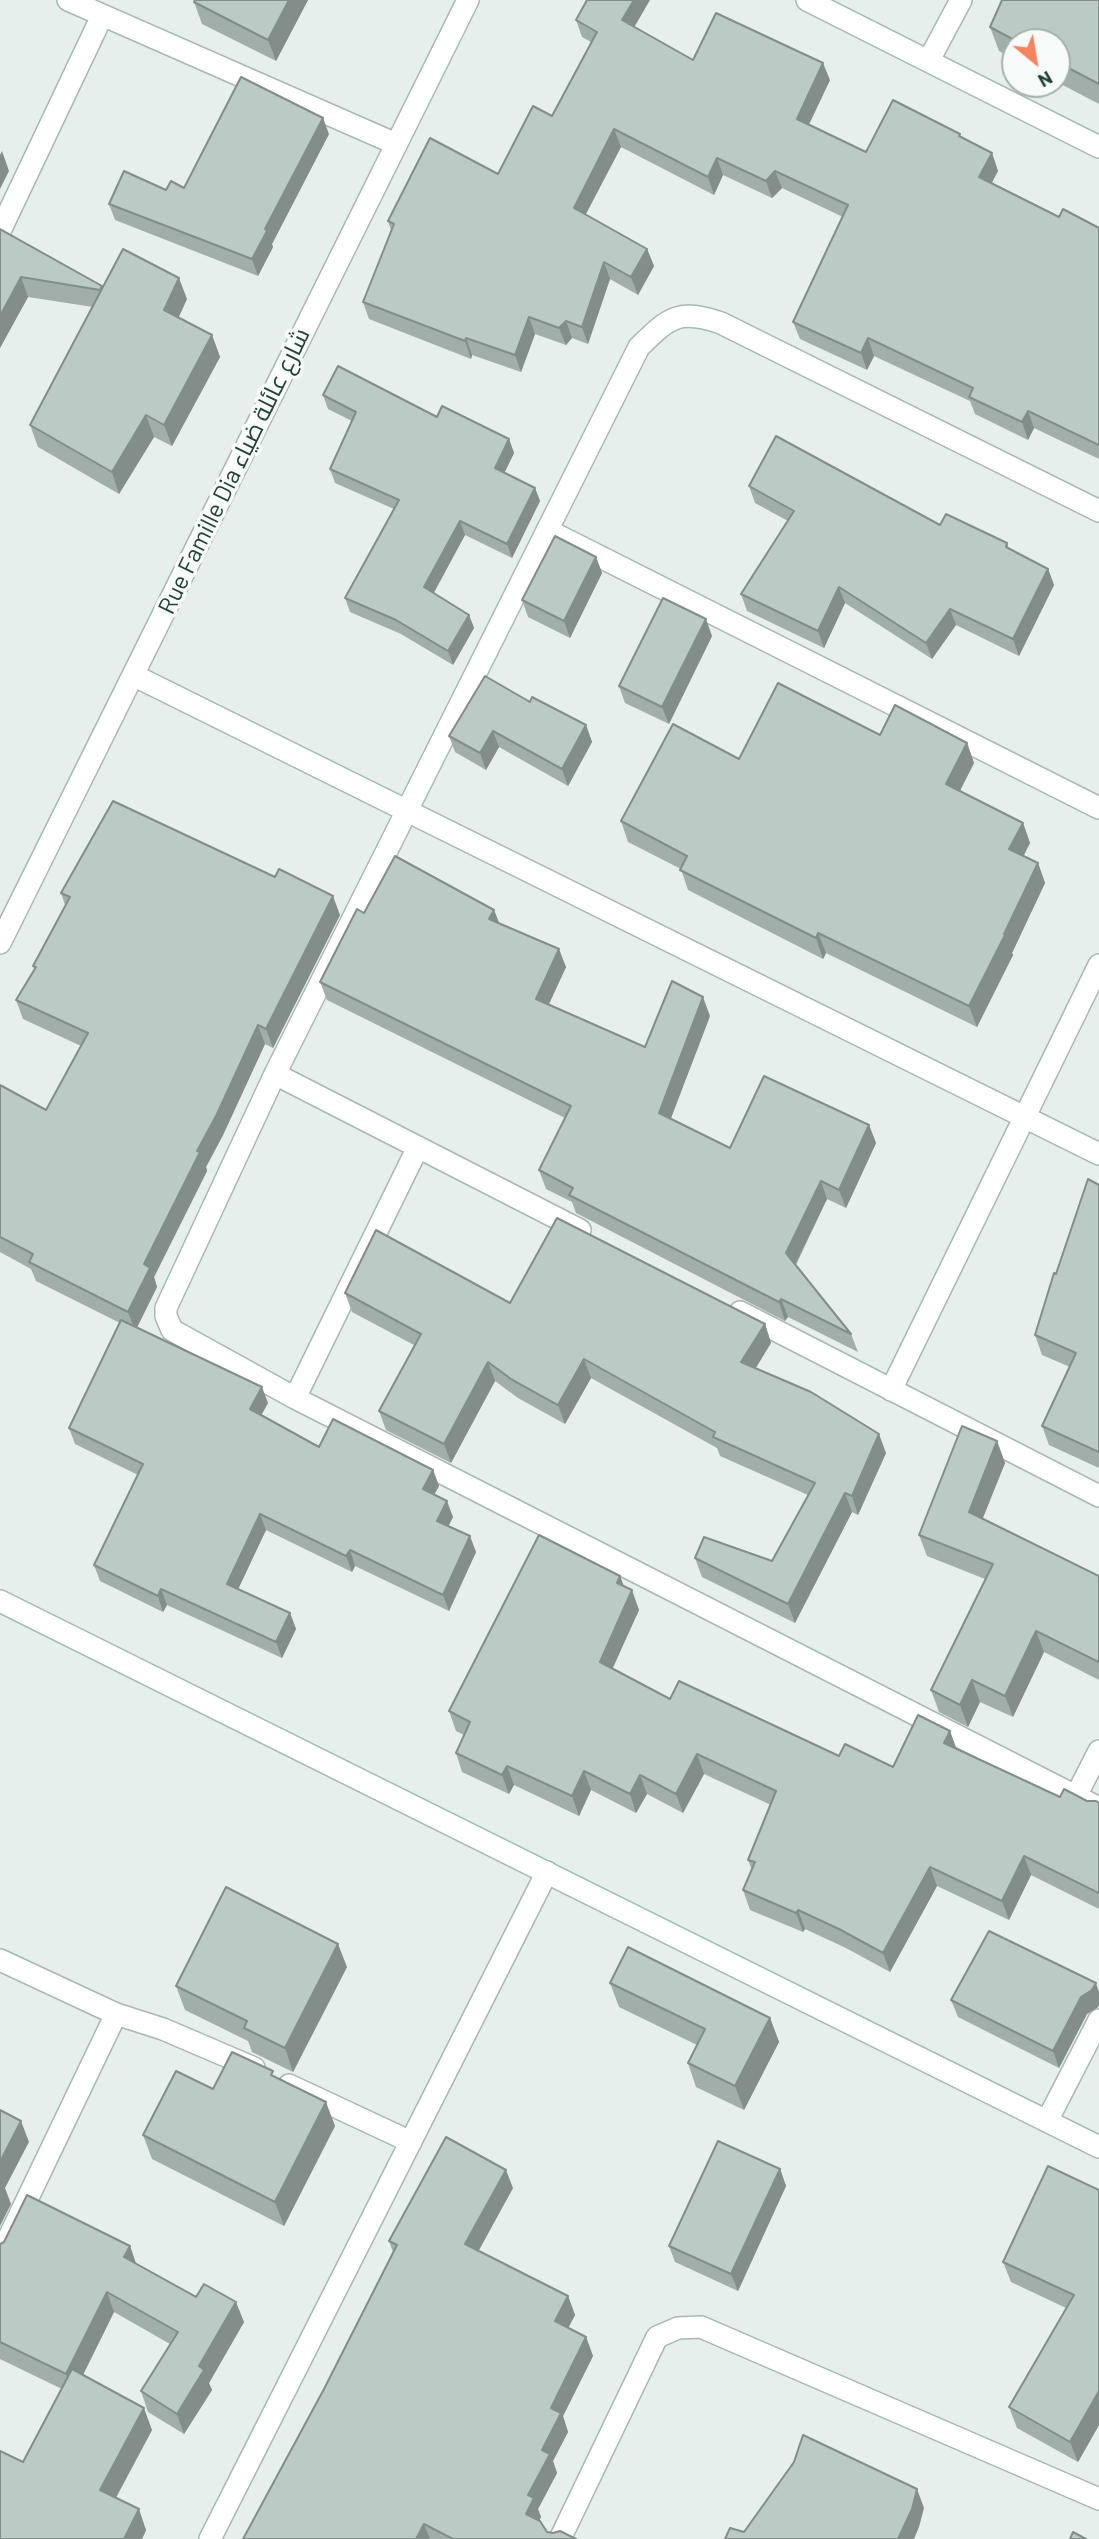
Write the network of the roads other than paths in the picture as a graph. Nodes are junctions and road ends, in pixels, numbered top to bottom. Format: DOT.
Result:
graph roads {
  1 [pos="68,0"];
  2 [pos="468,0"];
  3 [pos="807,0"];
  4 [pos="961,0"];
  5 [pos="103,16"];
  6 [pos="929,60"];
  7 [pos="396,144"];
  8 [pos="1099,147"];
  9 [pos="0,232"];
  10 [pos="1099,511"];
  11 [pos="547,530"];
  12 [pos="133,675"];
  13 [pos="1099,808"];
  14 [pos="406,810"];
  15 [pos="0,943"];
  16 [pos="1099,965"];
  17 [pos="275,1074"];
  18 [pos="1026,1118"];
  19 [pos="418,1147"];
  20 [pos="1099,1154"];
  21 [pos="592,1237"];
  22 [pos="717,1300"];
  23 [pos="891,1390"];
  24 [pos="295,1398"];
  25 [pos="1099,1496"];
  26 [pos="0,1601"];
  27 [pos="1099,1751"];
  28 [pos="1076,1796"];
  29 [pos="1099,1808"];
  30 [pos="547,1872"];
  31 [pos="0,1960"];
  32 [pos="116,2014"];
  33 [pos="1099,2020"];
  34 [pos="1047,2121"];
  35 [pos="411,2142"];
  36 [pos="1099,2147"];
  37 [pos="0,2256"];
  38 [pos="1099,2499"];
  39 [pos="568,2537"];
  40 [pos="210,2539"];
  1 -- 5 [label="street"];
  2 -- 7 [label="street, Rue Famille Dia شارع عائلة ضياء"];
  3 -- 6 [label="street"];
  4 -- 6 [label="street"];
  5 -- 7 [label="street"];
  5 -- 9 [label="street"];
  6 -- 8 [label="street"];
  7 -- 12 [label="street, Rue Famille Dia شارع عائلة ضياء"];
  10 -- 11 [label="street"];
  11 -- 13 [label="street"];
  11 -- 14 [label="street"];
  12 -- 14 [label="street"];
  12 -- 15 [label="street, Rue Famille Dia شارع عائلة ضياء"];
  14 -- 17 [label="street"];
  14 -- 18 [label="street"];
  16 -- 18 [label="street"];
  17 -- 19 [label="street"];
  17 -- 24 [label="street"];
  18 -- 20 [label="street"];
  18 -- 23 [label="street"];
  19 -- 21 [label="street"];
  19 -- 24 [label="street"];
  22 -- 23 [label="street"];
  23 -- 25 [label="street"];
  24 -- 28 [label="street"];
  26 -- 30 [label="street"];
  27 -- 28 [label="street"];
  28 -- 29 [label="street"];
  30 -- 34 [label="street"];
  30 -- 35 [label="street"];
  31 -- 32 [label="street"];
  32 -- 35 [label="street"];
  32 -- 37 [label="street"];
  33 -- 34 [label="street"];
  34 -- 36 [label="street"];
  35 -- 40 [label="street"];
  38 -- 39 [label="street"];
}
